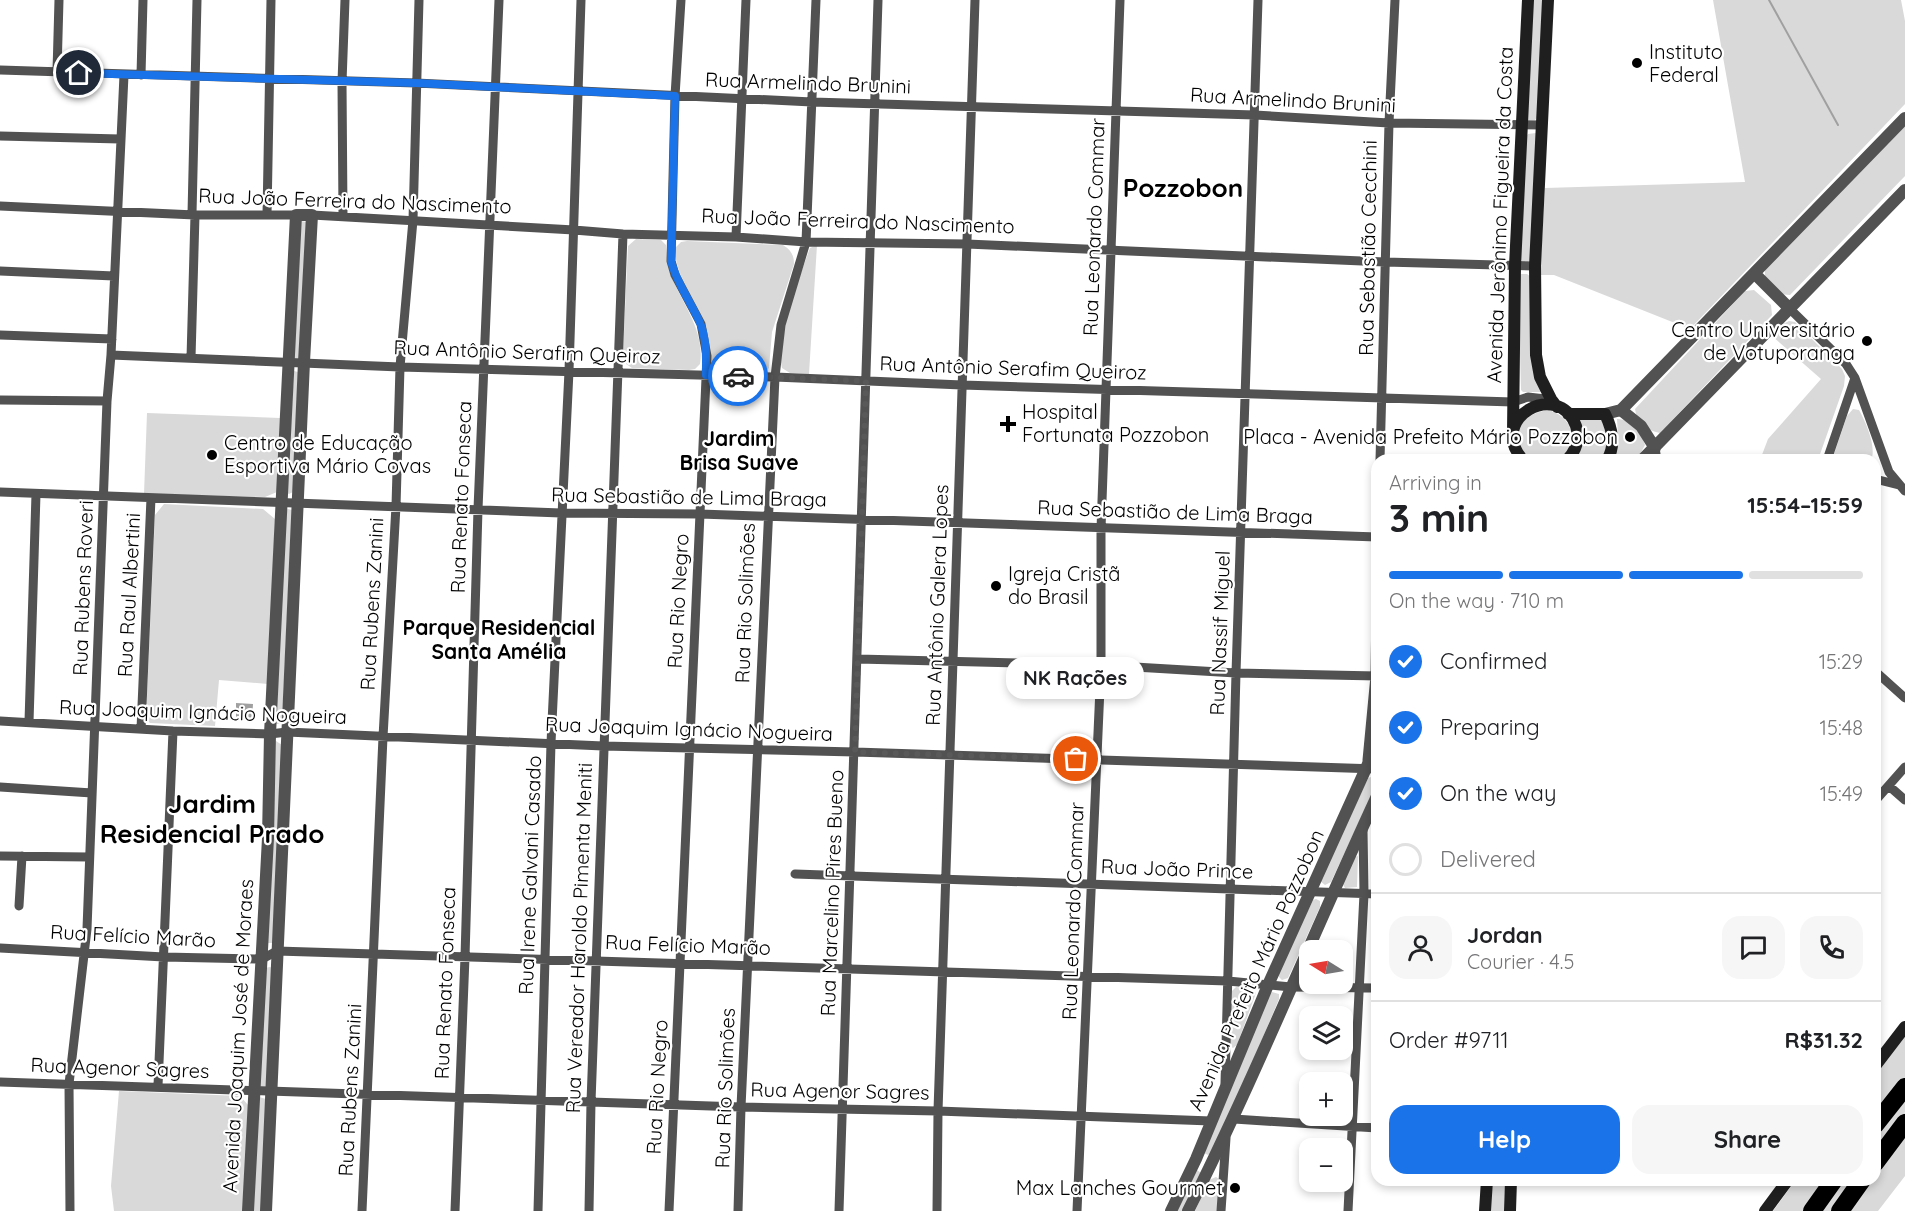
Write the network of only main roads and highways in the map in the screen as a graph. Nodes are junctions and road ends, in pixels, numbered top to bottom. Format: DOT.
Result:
graph roads {
  1 [pos="1528,0"];
  2 [pos="1548,0"];
  3 [pos="1558,408"];
  4 [pos="1514,437"];
  5 [pos="1513,454"];
  6 [pos="1518,454"];
  7 [pos="1572,454"];
  8 [pos="1610,454"];
  9 [pos="1905,1027"];
  10 [pos="1881,1058"];
  11 [pos="1905,1087"];
  12 [pos="1881,1117"];
  13 [pos="1905,1123"];
  14 [pos="1881,1155"];
  15 [pos="1487,1186"];
  16 [pos="1511,1186"];
  17 [pos="1784,1186"];
  18 [pos="1830,1186"];
  19 [pos="1858,1186"];
  20 [pos="1485,1211"];
  21 [pos="1510,1211"];
  22 [pos="1765,1211"];
  23 [pos="1812,1211"];
  24 [pos="1840,1211"];
  1 -- 4 [label="main road, Avenida Jerônimo Figueira da Costa"];
  2 -- 3 [label="main road, Avenida Jerônimo Figueira da Costa"];
  3 -- 4 [label="main road"];
  3 -- 7 [label="main road, Avenida Jerônimo Figueira da Costa"];
  3 -- 8 [label="main road"];
  4 -- 5 [label="main road, Avenida Jerônimo Figueira da Costa"];
  4 -- 6 [label="main road"];
  9 -- 10 [label="main road"];
  11 -- 12 [label="highway"];
  13 -- 14 [label="highway"];
  15 -- 20 [label="main road"];
  16 -- 21 [label="main road"];
  17 -- 22 [label="main road"];
  18 -- 23 [label="highway"];
  19 -- 24 [label="highway"];
}
